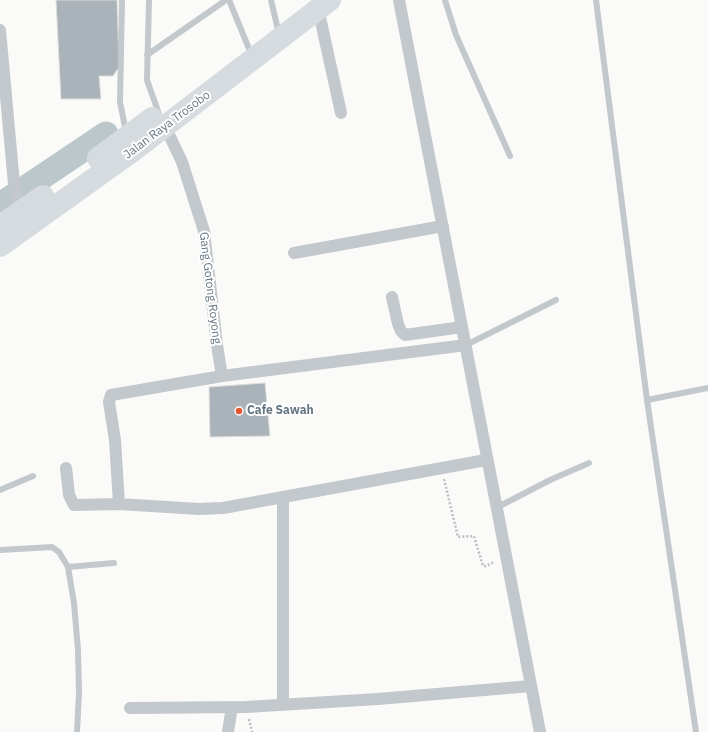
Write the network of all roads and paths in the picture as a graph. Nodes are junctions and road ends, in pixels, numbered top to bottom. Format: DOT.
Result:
graph roads {
  1 [pos="122,0"];
  2 [pos="149,0"];
  3 [pos="228,0"];
  4 [pos="271,0"];
  5 [pos="399,0"];
  6 [pos="445,0"];
  7 [pos="596,0"];
  8 [pos="319,3"];
  9 [pos="276,23"];
  10 [pos="0,30"];
  11 [pos="248,45"];
  12 [pos="147,55"];
  13 [pos="341,113"];
  14 [pos="159,114"];
  15 [pos="128,136"];
  16 [pos="510,156"];
  17 [pos="20,209"];
  18 [pos="0,226"];
  19 [pos="443,226"];
  20 [pos="0,246"];
  21 [pos="294,253"];
  22 [pos="392,297"];
  23 [pos="556,300"];
  24 [pos="462,327"];
  25 [pos="466,345"];
  26 [pos="222,376"];
  27 [pos="708,388"];
  28 [pos="647,400"];
  29 [pos="486,460"];
  30 [pos="589,463"];
  31 [pos="66,468"];
  32 [pos="442,468"];
  33 [pos="33,476"];
  34 [pos="0,490"];
  35 [pos="283,498"];
  36 [pos="119,504"];
  37 [pos="496,508"];
  38 [pos="0,550"];
  39 [pos="505,556"];
  40 [pos="114,563"];
  41 [pos="68,567"];
  42 [pos="531,686"];
  43 [pos="283,703"];
  44 [pos="232,707"];
  45 [pos="130,708"];
  46 [pos="77,732"];
  47 [pos="228,732"];
  48 [pos="540,732"];
  49 [pos="696,732"];
  1 -- 15 [label="lane"];
  2 -- 12 [label="lane"];
  3 -- 11 [label="lane"];
  3 -- 12 [label="lane"];
  4 -- 9 [label="lane"];
  5 -- 19 [label="street"];
  6 -- 16 [label="lane"];
  7 -- 28 [label="lane"];
  8 -- 9 [label="highway, Jalan Raya Trosobo"];
  8 -- 13 [label="street"];
  9 -- 11 [label="highway, Jalan Raya Trosobo"];
  10 -- 17 [label="street"];
  11 -- 14 [label="highway, Jalan Raya Trosobo"];
  12 -- 14 [label="lane"];
  14 -- 15 [label="highway, Jalan Raya Trosobo"];
  14 -- 26 [label="street, Gang Gotong Royong"];
  15 -- 17 [label="highway, Jalan Raya Trosobo"];
  15 -- 20 [label="highway, Jalan Raya Trosobo"];
  17 -- 18 [label="highway, Jalan Raya Trosobo"];
  19 -- 21 [label="street"];
  19 -- 24 [label="street"];
  22 -- 24 [label="street"];
  23 -- 25 [label="lane"];
  24 -- 25 [label="street"];
  25 -- 26 [label="street"];
  25 -- 29 [label="street"];
  26 -- 36 [label="street"];
  27 -- 28 [label="lane"];
  28 -- 49 [label="lane"];
  29 -- 32 [label="street"];
  29 -- 37 [label="street"];
  30 -- 37 [label="lane"];
  31 -- 36 [label="street"];
  32 -- 35 [label="street"];
  32 -- 39 [label="path"];
  33 -- 34 [label="lane"];
  35 -- 36 [label="street"];
  35 -- 43 [label="street"];
  37 -- 39 [label="street"];
  38 -- 41 [label="lane"];
  39 -- 42 [label="street"];
  40 -- 41 [label="lane"];
  41 -- 46 [label="lane"];
  42 -- 43 [label="street"];
  42 -- 48 [label="street"];
  43 -- 44 [label="street"];
  44 -- 45 [label="street"];
  44 -- 47 [label="street"];
}
